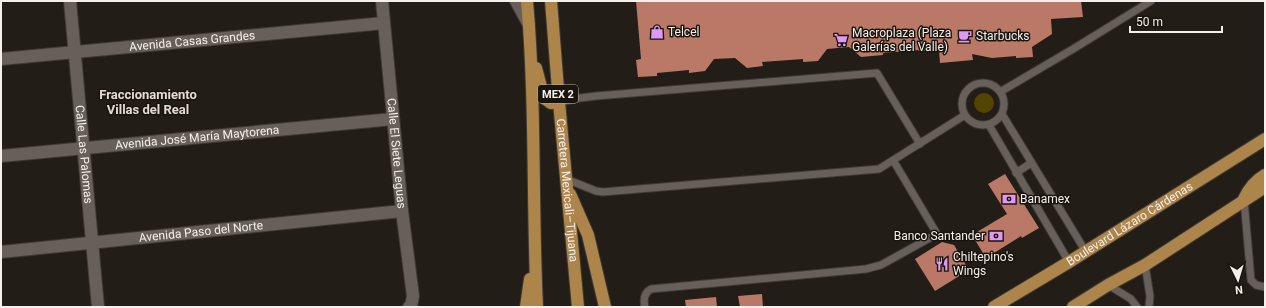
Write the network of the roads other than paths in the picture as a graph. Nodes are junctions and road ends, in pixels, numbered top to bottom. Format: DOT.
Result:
graph roads {
  1 [pos="70,1"];
  2 [pos="382,1"];
  3 [pos="516,1"];
  4 [pos="527,1"];
  5 [pos="551,1"];
  6 [pos="1151,1"];
  7 [pos="384,23"];
  8 [pos="530,26"];
  9 [pos="531,50"];
  10 [pos="75,52"];
  11 [pos="1,60"];
  12 [pos="1000,92"];
  13 [pos="559,102"];
  14 [pos="1002,114"];
  15 [pos="965,115"];
  16 [pos="393,119"];
  17 [pos="989,124"];
  18 [pos="1265,139"];
  19 [pos="920,144"];
  20 [pos="84,149"];
  21 [pos="1,156"];
  22 [pos="893,160"];
  23 [pos="1031,163"];
  24 [pos="1016,172"];
  25 [pos="1265,174"];
  26 [pos="567,183"];
  27 [pos="1265,187"];
  28 [pos="1244,200"];
  29 [pos="402,211"];
  30 [pos="92,243"];
  31 [pos="1,252"];
  32 [pos="534,252"];
  33 [pos="1086,252"];
  34 [pos="1069,262"];
  35 [pos="1145,265"];
  36 [pos="1108,285"];
  37 [pos="1265,287"];
  38 [pos="1007,302"];
  39 [pos="410,306"];
  40 [pos="98,307"];
  41 [pos="526,307"];
  42 [pos="537,307"];
  43 [pos="578,307"];
  44 [pos="605,307"];
  45 [pos="645,307"];
  46 [pos="994,307"];
  47 [pos="1073,307"];
  48 [pos="1137,307"];
  49 [pos="1149,307"];
  1 -- 10 [label="street, Calle Las Palomas"];
  2 -- 7 [label="street, Calle El Siete Leguas"];
  3 -- 8 [label="street"];
  4 -- 8 [label="main road, MEX 2"];
  5 -- 13 [label="main road, Carretera Mexicali–Tijuana / MEX 2"];
  6 -- 12 [label="lane"];
  7 -- 10 [label="street, Avenida Casas Grandes"];
  7 -- 16 [label="street, Calle El Siete Leguas"];
  8 -- 9 [label="main road, MEX 2"];
  9 -- 13 [label="main road"];
  9 -- 32 [label="main road, MEX 2"];
  10 -- 11 [label="street, Avenida Casas Grandes"];
  10 -- 20 [label="street, Calle Las Palomas"];
  12 -- 14 [label="lane"];
  12 -- 15 [label="lane"];
  13 -- 19 [label="lane"];
  13 -- 26 [label="main road, Carretera Mexicali–Tijuana / MEX 2"];
  14 -- 17 [label="lane"];
  14 -- 23 [label="lane"];
  15 -- 17 [label="lane"];
  15 -- 19 [label="lane"];
  16 -- 20 [label="street, Avenida José María Maytorena"];
  16 -- 29 [label="street, Calle El Siete Leguas"];
  17 -- 24 [label="lane"];
  18 -- 33 [label="main road, Boulevard Lázaro Cárdenas"];
  19 -- 22 [label="lane"];
  20 -- 21 [label="street, Avenida José María Maytorena"];
  20 -- 30 [label="street, Calle Las Palomas"];
  22 -- 26 [label="lane"];
  22 -- 45 [label="lane"];
  23 -- 24 [label="lane"];
  23 -- 33 [label="lane"];
  24 -- 34 [label="lane"];
  25 -- 28 [label="main road"];
  26 -- 43 [label="main road, Carretera Mexicali–Tijuana / MEX 2"];
  26 -- 44 [label="main road"];
  27 -- 28 [label="main road"];
  28 -- 35 [label="main road"];
  28 -- 37 [label="lane"];
  29 -- 30 [label="street, Avenida Paso del Norte"];
  29 -- 39 [label="street, Calle El Siete Leguas"];
  30 -- 31 [label="street, Avenida Paso del Norte"];
  30 -- 40 [label="street, Calle Las Palomas"];
  32 -- 41 [label="main road, MEX 2"];
  32 -- 42 [label="main road"];
  33 -- 34 [label="main road, Boulevard Lázaro Cárdenas"];
  34 -- 38 [label="main road, Boulevard Lázaro Cárdenas"];
  35 -- 36 [label="main road"];
  35 -- 49 [label="lane"];
  36 -- 47 [label="main road"];
  36 -- 48 [label="lane"];
  38 -- 46 [label="main road, Boulevard Lázaro Cárdenas"];
}
